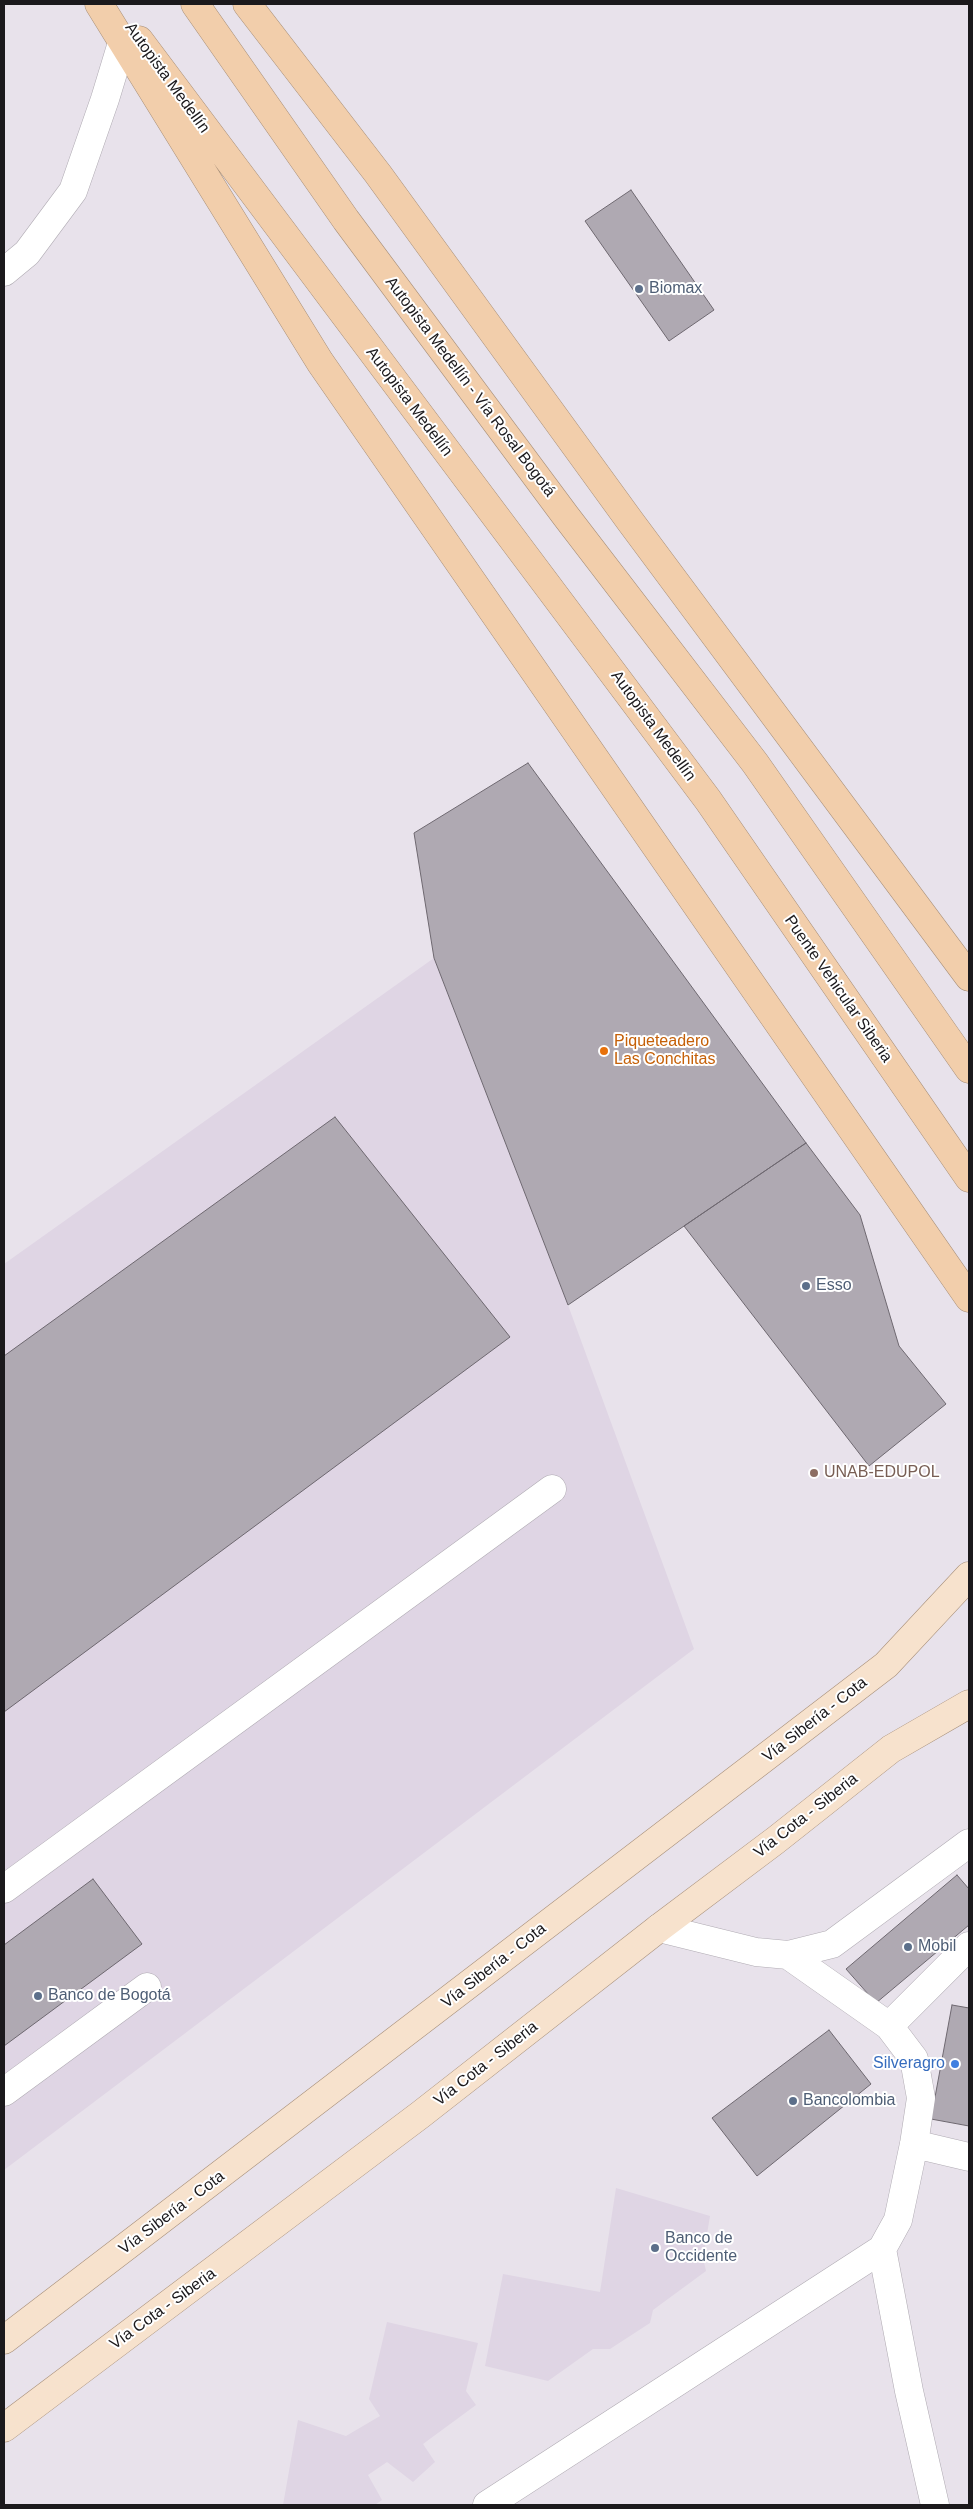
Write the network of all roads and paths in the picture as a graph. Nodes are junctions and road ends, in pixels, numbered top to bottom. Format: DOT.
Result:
graph roads {
  1 [pos="99,4"];
  2 [pos="112,4"];
  3 [pos="195,4"];
  4 [pos="246,4"];
  5 [pos="122,43"];
  6 [pos="4,272"];
  7 [pos="708,800"];
  8 [pos="969,977"];
  9 [pos="969,1069"];
  10 [pos="969,1178"];
  11 [pos="969,1298"];
  12 [pos="552,1489"];
  13 [pos="969,1576"];
  14 [pos="969,1704"];
  15 [pos="969,1844"];
  16 [pos="4,1889"];
  17 [pos="659,1928"];
  18 [pos="969,1946"];
  19 [pos="788,1955"];
  20 [pos="147,1987"];
  21 [pos="889,2026"];
  22 [pos="4,2092"];
  23 [pos="914,2144"];
  24 [pos="969,2157"];
  25 [pos="882,2249"];
  26 [pos="4,2340"];
  27 [pos="4,2428"];
  28 [pos="487,2505"];
  29 [pos="935,2505"];
  1 -- 5 [label="highway"];
  2 -- 7 [label="highway, Autopista Medellín"];
  3 -- 9 [label="highway, Autopista Medellín - Vía Rosal Bogotá"];
  4 -- 8 [label="highway"];
  5 -- 6 [label="lane"];
  5 -- 11 [label="highway"];
  7 -- 10 [label="highway, Puente Vehicular Siberia"];
  12 -- 16 [label="lane"];
  13 -- 26 [label="main road, Vía Sibería - Cota"];
  14 -- 17 [label="main road, Vía Cota - Siberia"];
  15 -- 19 [label="lane"];
  17 -- 19 [label="lane"];
  17 -- 27 [label="main road, Vía Cota - Siberia"];
  18 -- 21 [label="lane"];
  19 -- 21 [label="lane"];
  20 -- 22 [label="lane"];
  21 -- 23 [label="lane"];
  23 -- 24 [label="lane"];
  23 -- 25 [label="lane"];
  25 -- 28 [label="lane"];
  25 -- 29 [label="lane"];
}
